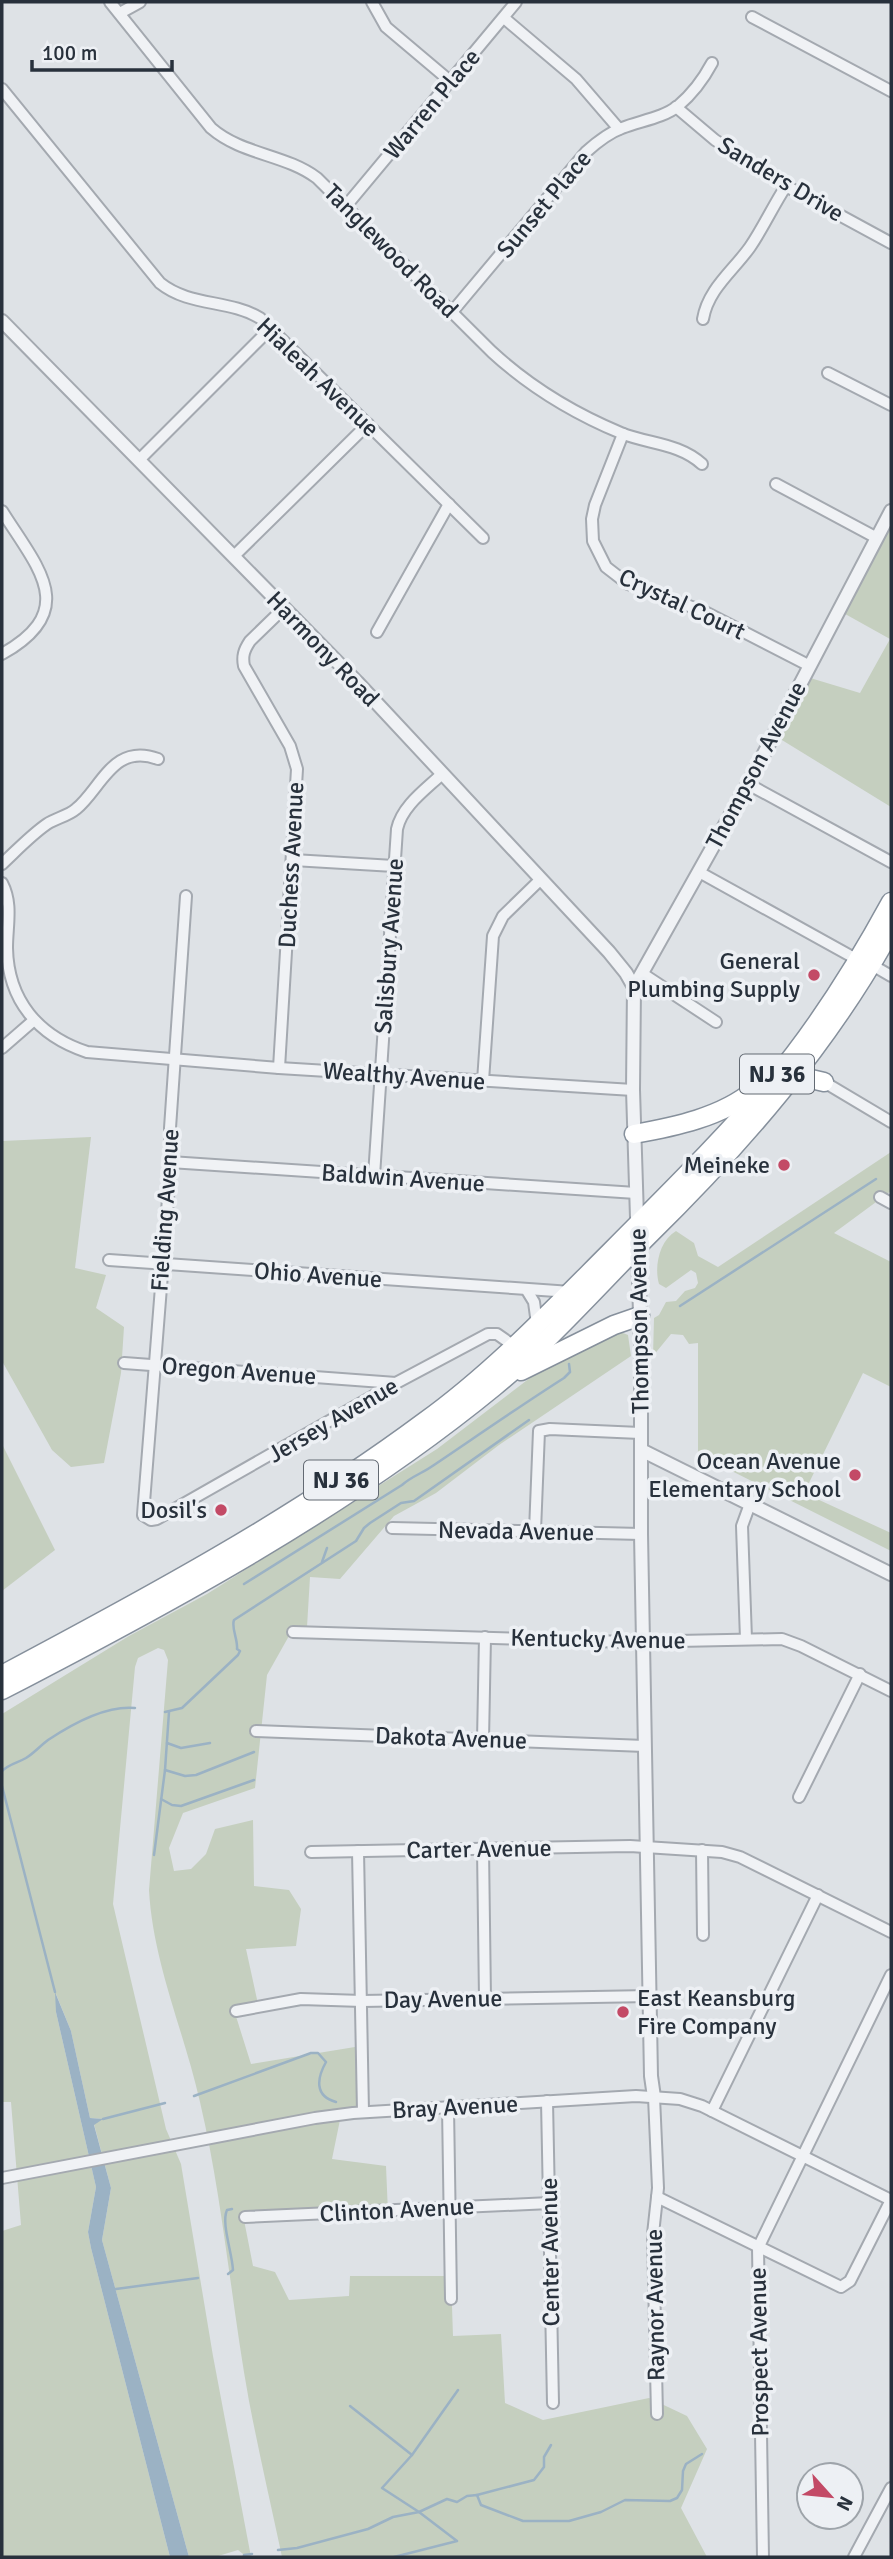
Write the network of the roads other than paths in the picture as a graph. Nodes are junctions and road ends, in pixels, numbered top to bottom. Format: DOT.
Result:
graph roads {
  1 [pos="110,2"];
  2 [pos="140,2"];
  3 [pos="372,2"];
  4 [pos="516,2"];
  5 [pos="120,13"];
  6 [pos="752,17"];
  7 [pos="504,18"];
  8 [pos="712,63"];
  9 [pos="450,81"];
  10 [pos="2,89"];
  11 [pos="891,91"];
  12 [pos="676,107"];
  13 [pos="619,129"];
  14 [pos="786,186"];
  15 [pos="346,206"];
  16 [pos="891,243"];
  17 [pos="452,312"];
  18 [pos="703,319"];
  19 [pos="2,321"];
  20 [pos="271,328"];
  21 [pos="828,373"];
  22 [pos="891,405"];
  23 [pos="368,425"];
  24 [pos="623,434"];
  25 [pos="139,460"];
  26 [pos="702,464"];
  27 [pos="776,484"];
  28 [pos="449,504"];
  29 [pos="2,511"];
  30 [pos="891,511"];
  31 [pos="483,538"];
  32 [pos="877,538"];
  33 [pos="234,556"];
  34 [pos="284,608"];
  35 [pos="377,632"];
  36 [pos="2,653"];
  37 [pos="810,666"];
  38 [pos="158,758"];
  39 [pos="442,774"];
  40 [pos="748,783"];
  41 [pos="293,860"];
  42 [pos="891,862"];
  43 [pos="2,864"];
  44 [pos="394,866"];
  45 [pos="699,872"];
  46 [pos="541,879"];
  47 [pos="2,883"];
  48 [pos="186,896"];
  49 [pos="891,902"];
  50 [pos="891,930"];
  51 [pos="865,962"];
  52 [pos="643,974"];
  53 [pos="891,976"];
  54 [pos="634,988"];
  55 [pos="33,1021"];
  56 [pos="716,1022"];
  57 [pos="2,1048"];
  58 [pos="812,1054"];
  59 [pos="174,1060"];
  60 [pos="279,1068"];
  61 [pos="788,1072"];
  62 [pos="380,1074"];
  63 [pos="483,1081"];
  64 [pos="824,1082"];
  65 [pos="633,1090"];
  66 [pos="891,1122"];
  67 [pos="634,1134"];
  68 [pos="170,1162"];
  69 [pos="374,1177"];
  70 [pos="636,1193"];
  71 [pos="880,1197"];
  72 [pos="891,1203"];
  73 [pos="637,1225"];
  74 [pos="638,1246"];
  75 [pos="109,1260"];
  76 [pos="162,1264"];
  77 [pos="526,1289"];
  78 [pos="571,1292"];
  79 [pos="640,1316"];
  80 [pos="537,1324"];
  81 [pos="514,1346"];
  82 [pos="124,1363"];
  83 [pos="155,1366"];
  84 [pos="396,1383"];
  85 [pos="497,1385"];
  86 [pos="640,1433"];
  87 [pos="641,1450"];
  88 [pos="750,1504"];
  89 [pos="151,1520"];
  90 [pos="392,1528"];
  91 [pos="535,1531"];
  92 [pos="641,1534"];
  93 [pos="891,1574"];
  94 [pos="293,1632"];
  95 [pos="485,1637"];
  96 [pos="746,1639"];
  97 [pos="644,1641"];
  98 [pos="860,1674"];
  99 [pos="2,1675"];
  100 [pos="2,1690"];
  101 [pos="891,1691"];
  102 [pos="256,1731"];
  103 [pos="483,1740"];
  104 [pos="645,1745"];
  105 [pos="799,1797"];
  106 [pos="647,1847"];
  107 [pos="483,1849"];
  108 [pos="702,1850"];
  109 [pos="358,1851"];
  110 [pos="311,1852"];
  111 [pos="818,1895"];
  112 [pos="891,1932"];
  113 [pos="703,1935"];
  114 [pos="891,1975"];
  115 [pos="650,1996"];
  116 [pos="485,1999"];
  117 [pos="362,2000"];
  118 [pos="236,2011"];
  119 [pos="654,2097"];
  120 [pos="547,2101"];
  121 [pos="448,2107"];
  122 [pos="712,2111"];
  123 [pos="363,2112"];
  124 [pos="801,2156"];
  125 [pos="2,2178"];
  126 [pos="657,2197"];
  127 [pos="891,2200"];
  128 [pos="550,2203"];
  129 [pos="450,2208"];
  130 [pos="245,2217"];
  131 [pos="758,2248"];
  132 [pos="451,2299"];
  133 [pos="553,2403"];
  134 [pos="657,2414"];
  135 [pos="891,2487"];
  136 [pos="887,2507"];
  137 [pos="763,2557"];
  138 [pos="854,2557"];
  1 -- 5 [label="street, Tanglewood Road"];
  2 -- 5 [label="street"];
  3 -- 9 [label="street"];
  4 -- 7 [label="street, Warren Place"];
  5 -- 15 [label="street, Tanglewood Road"];
  6 -- 11 [label="street"];
  7 -- 9 [label="street, Warren Place"];
  7 -- 13 [label="street"];
  8 -- 12 [label="street, Sunset Place"];
  9 -- 15 [label="street, Warren Place"];
  10 -- 20 [label="street, Hialeah Avenue"];
  12 -- 13 [label="street, Sunset Place"];
  12 -- 14 [label="street, Sanders Drive"];
  13 -- 17 [label="street, Sunset Place"];
  14 -- 16 [label="street, Sanders Drive"];
  14 -- 18 [label="street"];
  15 -- 17 [label="street, Tanglewood Road"];
  17 -- 24 [label="street, Tanglewood Road"];
  19 -- 25 [label="street, Harmony Road"];
  20 -- 23 [label="street, Hialeah Avenue"];
  20 -- 25 [label="street"];
  21 -- 22 [label="street"];
  23 -- 28 [label="street, Hialeah Avenue"];
  23 -- 33 [label="street"];
  24 -- 26 [label="street, Tanglewood Road"];
  24 -- 37 [label="street, Crystal Court"];
  25 -- 33 [label="street, Harmony Road"];
  27 -- 32 [label="street"];
  28 -- 31 [label="street, Hialeah Avenue"];
  28 -- 35 [label="street"];
  29 -- 36 [label="street"];
  30 -- 32 [label="street, Thompson Avenue"];
  32 -- 37 [label="street, Thompson Avenue"];
  33 -- 34 [label="street, Harmony Road"];
  34 -- 39 [label="street, Harmony Road"];
  34 -- 41 [label="street, Duchess Avenue"];
  37 -- 40 [label="street, Thompson Avenue"];
  38 -- 43 [label="street"];
  39 -- 44 [label="street, Salisbury Avenue"];
  39 -- 46 [label="street, Harmony Road"];
  40 -- 42 [label="street"];
  40 -- 45 [label="street, Thompson Avenue"];
  41 -- 44 [label="street"];
  41 -- 60 [label="street, Duchess Avenue"];
  44 -- 62 [label="street, Salisbury Avenue"];
  45 -- 51 [label="street"];
  45 -- 52 [label="street, Thompson Avenue"];
  46 -- 54 [label="street, Harmony Road"];
  46 -- 63 [label="street"];
  47 -- 55 [label="street"];
  48 -- 59 [label="street, Fielding Avenue"];
  49 -- 51 [label="highway, NJ 36"];
  50 -- 51 [label="highway, NJ 36"];
  51 -- 53 [label="street"];
  51 -- 58 [label="highway, NJ 36"];
  51 -- 61 [label="highway, NJ 36"];
  52 -- 54 [label="street, Thompson Avenue"];
  52 -- 56 [label="street"];
  54 -- 65 [label="street, Thompson Avenue"];
  55 -- 57 [label="street"];
  55 -- 59 [label="street, Wealthy Avenue"];
  58 -- 61 [label="highway, NJ 36"];
  58 -- 64 [label="highway"];
  59 -- 60 [label="street, Wealthy Avenue"];
  59 -- 68 [label="street, Fielding Avenue"];
  60 -- 62 [label="street, Wealthy Avenue"];
  61 -- 64 [label="highway"];
  61 -- 67 [label="highway"];
  61 -- 73 [label="highway, NJ 36"];
  61 -- 74 [label="highway, NJ 36"];
  62 -- 63 [label="street, Wealthy Avenue"];
  62 -- 69 [label="street, Salisbury Avenue"];
  63 -- 65 [label="street, Wealthy Avenue"];
  64 -- 66 [label="street"];
  65 -- 67 [label="street, Thompson Avenue"];
  67 -- 70 [label="street, Thompson Avenue"];
  68 -- 69 [label="street, Baldwin Avenue"];
  68 -- 76 [label="street, Fielding Avenue"];
  69 -- 70 [label="street, Baldwin Avenue"];
  70 -- 73 [label="street, Thompson Avenue"];
  71 -- 72 [label="street"];
  73 -- 74 [label="street, Thompson Avenue"];
  73 -- 78 [label="highway, NJ 36"];
  74 -- 79 [label="street, Thompson Avenue"];
  74 -- 85 [label="highway, NJ 36"];
  75 -- 76 [label="street, Ohio Avenue"];
  76 -- 77 [label="street, Ohio Avenue"];
  76 -- 83 [label="street, Fielding Avenue"];
  77 -- 78 [label="street, Ohio Avenue"];
  77 -- 80 [label="street"];
  78 -- 80 [label="highway, NJ 36"];
  79 -- 85 [label="highway"];
  79 -- 86 [label="street, Thompson Avenue"];
  80 -- 81 [label="highway, NJ 36"];
  81 -- 84 [label="street, Jersey Avenue"];
  81 -- 99 [label="highway, NJ 36"];
  82 -- 83 [label="street, Oregon Avenue"];
  83 -- 84 [label="street, Oregon Avenue"];
  83 -- 89 [label="street, Fielding Avenue"];
  84 -- 89 [label="street, Jersey Avenue"];
  85 -- 100 [label="highway, NJ 36"];
  86 -- 87 [label="street, Thompson Avenue"];
  86 -- 91 [label="street"];
  87 -- 88 [label="street"];
  87 -- 92 [label="street, Thompson Avenue"];
  88 -- 93 [label="street"];
  88 -- 96 [label="street"];
  90 -- 91 [label="street, Nevada Avenue"];
  91 -- 92 [label="street, Nevada Avenue"];
  92 -- 97 [label="street, Thompson Avenue"];
  94 -- 95 [label="street, Kentucky Avenue"];
  95 -- 97 [label="street, Kentucky Avenue"];
  95 -- 103 [label="street"];
  96 -- 97 [label="street, Kentucky Avenue"];
  96 -- 98 [label="street, Kentucky Avenue"];
  97 -- 104 [label="street, Thompson Avenue"];
  98 -- 101 [label="street, Kentucky Avenue"];
  98 -- 105 [label="street"];
  102 -- 103 [label="street, Dakota Avenue"];
  103 -- 104 [label="street, Dakota Avenue"];
  104 -- 106 [label="street, Thompson Avenue"];
  106 -- 107 [label="street, Carter Avenue"];
  106 -- 108 [label="street, Carter Avenue"];
  106 -- 115 [label="street, Thompson Avenue"];
  107 -- 109 [label="street, Carter Avenue"];
  107 -- 116 [label="street"];
  108 -- 111 [label="street, Carter Avenue"];
  108 -- 113 [label="street"];
  109 -- 110 [label="street, Carter Avenue"];
  109 -- 117 [label="street"];
  111 -- 112 [label="street, Carter Avenue"];
  111 -- 122 [label="street"];
  114 -- 124 [label="street, Prospect Avenue"];
  115 -- 116 [label="street, Day Avenue"];
  115 -- 119 [label="street, Thompson Avenue"];
  116 -- 117 [label="street, Day Avenue"];
  117 -- 118 [label="street, Day Avenue"];
  117 -- 123 [label="street"];
  119 -- 120 [label="street, Bray Avenue"];
  119 -- 122 [label="street, Bray Avenue"];
  119 -- 126 [label="street, Thompson Avenue"];
  120 -- 121 [label="street, Bray Avenue"];
  120 -- 128 [label="street, Center Avenue"];
  121 -- 123 [label="street, Bray Avenue"];
  121 -- 129 [label="street"];
  122 -- 124 [label="street, Bray Avenue"];
  123 -- 125 [label="street, Bray Avenue"];
  124 -- 127 [label="street, Bray Avenue"];
  124 -- 131 [label="street, Prospect Avenue"];
  126 -- 131 [label="street"];
  126 -- 134 [label="street, Raynor Avenue"];
  127 -- 131 [label="street"];
  128 -- 129 [label="street, Clinton Avenue"];
  128 -- 133 [label="street, Center Avenue"];
  129 -- 130 [label="street, Clinton Avenue"];
  129 -- 132 [label="street"];
  131 -- 137 [label="street, Prospect Avenue"];
  135 -- 136 [label="street"];
  136 -- 138 [label="street"];
}
